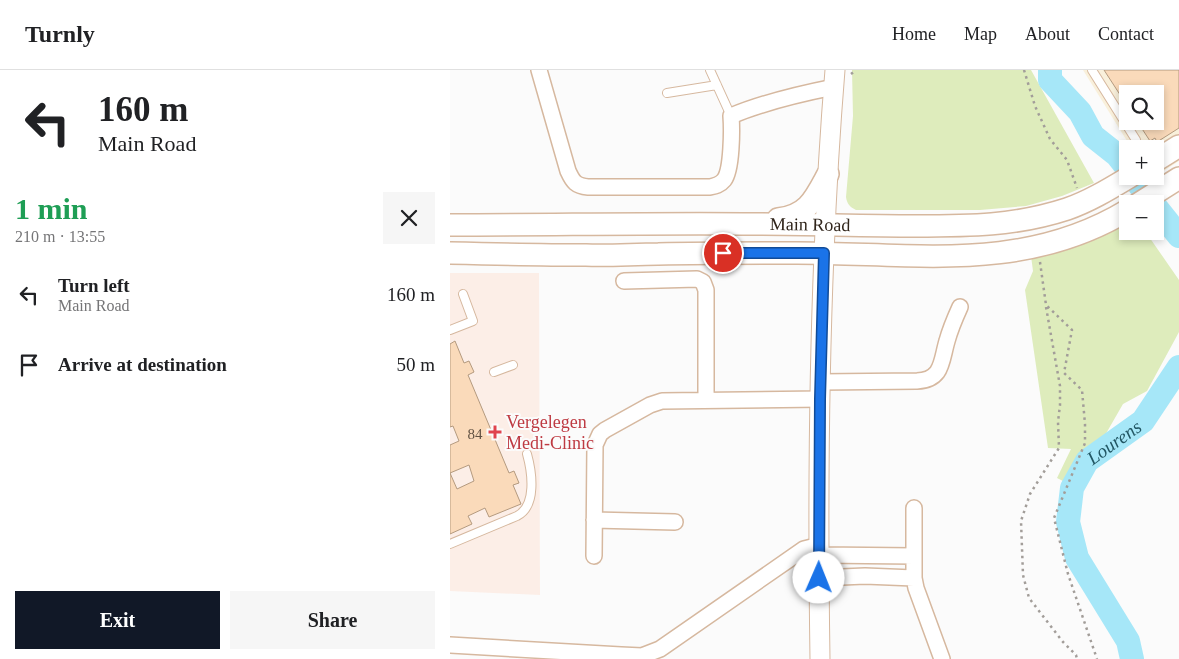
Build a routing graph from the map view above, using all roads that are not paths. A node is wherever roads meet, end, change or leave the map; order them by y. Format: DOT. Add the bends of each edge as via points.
graph roads {
  1 [pos="539,70"];
  2 [pos="710,70"];
  3 [pos="1092,70"];
  4 [pos="835,78"];
  5 [pos="717,85"];
  6 [pos="667,93"];
  7 [pos="731,116"];
  8 [pos="1136,140"];
  9 [pos="1179,146"];
  10 [pos="1164,156"];
  11 [pos="828,174"];
  12 [pos="1179,178"];
  13 [pos="1119,183"];
  14 [pos="1153,195"];
  15 [pos="1119,215"];
  16 [pos="748,224"];
  17 [pos="450,225"];
  18 [pos="825,225"];
  19 [pos="824,253"];
  20 [pos="450,254"];
  21 [pos="624,281"];
  22 [pos="463,294"];
  23 [pos="960,307"];
  24 [pos="450,330"];
  25 [pos="513,365"];
  26 [pos="494,372"];
  27 [pos="821,390"];
  28 [pos="706,400"];
  29 [pos="527,454"];
  30 [pos="914,508"];
  31 [pos="594,520"];
  32 [pos="675,522"];
  33 [pos="450,544"];
  34 [pos="820,550"];
  35 [pos="594,556"];
  36 [pos="914,556"];
  37 [pos="819,578"];
  38 [pos="914,578"];
  39 [pos="450,645"];
  40 [pos="582,656"];
  41 [pos="657,656"];
  42 [pos="820,659"];
  43 [pos="942,659"];
  1 -- 7 [label="street" via="568,171 573,182 580,186 710,187 719,184 727,173"];
  2 -- 5 [label="lane"];
  3 -- 8 [label="lane"];
  4 -- 7 [label="street"];
  4 -- 11 [label="street"];
  5 -- 6 [label="lane"];
  5 -- 7 [label="lane"];
  9 -- 10 [label="main road"];
  11 -- 16 [label="main road" via="816,198 795,216"];
  11 -- 18 [label="street"];
  12 -- 14 [label="main road"];
  13 -- 18 [label="main road, Main Road" via="1069,208 1006,224"];
  15 -- 19 [label="main road, Main Road" via="1069,239 998,254"];
  16 -- 17 [label="main road, Main Road"];
  16 -- 18 [label="main road, Main Road"];
  18 -- 19 [label="street"];
  19 -- 20 [label="main road, Main Road"];
  19 -- 27 [label="street"];
  21 -- 28 [label="street" via="697,279 703,282 706,290"];
  22 -- 24 [label="lane" via="473,321"];
  23 -- 27 [label="street" via="939,370 931,379"];
  25 -- 26 [label="lane"];
  27 -- 28 [label="street" via="786,399"];
  27 -- 34 [label="street"];
  28 -- 31 [label="street" via="656,403 600,434 595,446"];
  29 -- 33 [label="lane" via="531,500 526,510"];
  30 -- 36 [label="street"];
  31 -- 32 [label="street"];
  31 -- 35 [label="street"];
  34 -- 36 [label="street"];
  34 -- 37 [label="street"];
  34 -- 41 [label="street" via="804,548"];
  36 -- 38 [label="street"];
  37 -- 38 [label="street"];
  37 -- 42 [label="street"];
  38 -- 43 [label="street"];
  39 -- 40 [label="street"];
  40 -- 41 [label="street"];
}
